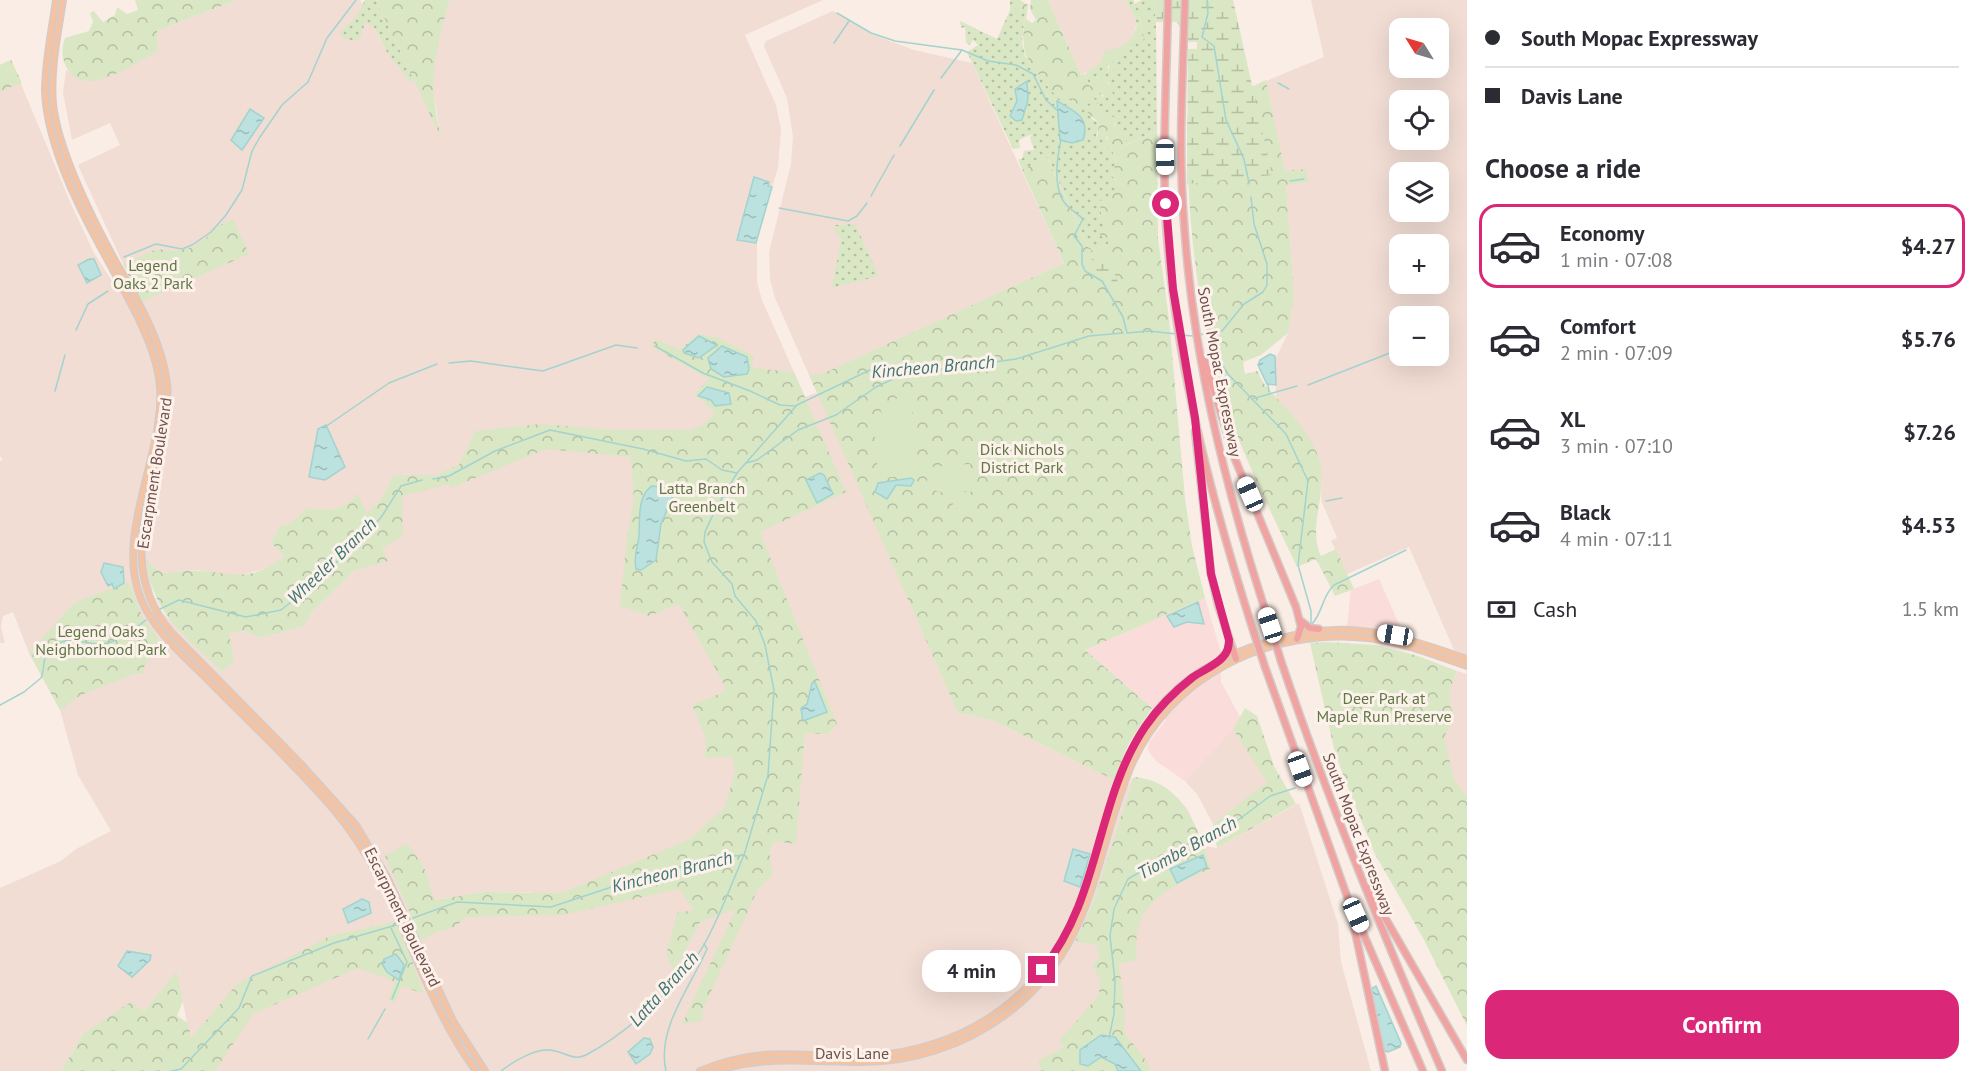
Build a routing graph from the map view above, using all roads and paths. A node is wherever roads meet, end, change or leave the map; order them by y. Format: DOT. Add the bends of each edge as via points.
graph roads {
  1 [pos="56,0"];
  2 [pos="63,0"];
  3 [pos="1168,0"];
  4 [pos="1185,0"];
  5 [pos="1202,353"];
  6 [pos="165,369"];
  7 [pos="158,371"];
  8 [pos="1195,418"];
  9 [pos="155,431"];
  10 [pos="162,432"];
  11 [pos="1301,621"];
  12 [pos="1319,629"];
  13 [pos="1301,633"];
  14 [pos="1394,638"];
  15 [pos="1297,639"];
  16 [pos="1229,640"];
  17 [pos="1235,656"];
  18 [pos="1467,659"];
  19 [pos="1220,660"];
  20 [pos="1467,666"];
  21 [pos="1186,682"];
  22 [pos="1168,708"];
  23 [pos="1359,871"];
  24 [pos="1347,896"];
  25 [pos="1467,1060"];
  26 [pos="476,1071"];
  27 [pos="485,1071"];
  28 [pos="699,1071"];
  29 [pos="717,1071"];
  30 [pos="1385,1071"];
  31 [pos="1423,1071"];
  32 [pos="1442,1071"];
  1 -- 7 [label="main road, Escarpment Boulevard" via="46,80 50,130"];
  2 -- 6 [label="main road, Escarpment Boulevard" via="53,88 57,128"];
  3 -- 8 [label="highway, South Mopac Expressway" via="1165,187 1169,257"];
  4 -- 5 [label="highway, South Mopac Expressway" via="1182,187 1186,255"];
  5 -- 11 [label="highway" via="1229,442"];
  5 -- 23 [label="highway, South Mopac Expressway, bridge" via="1232,497 1270,625 1316,763"];
  6 -- 7 [label="main road"];
  6 -- 10 [label="main road, Escarpment Boulevard" via="167,398"];
  7 -- 9 [label="main road, Escarpment Boulevard" via="160,402"];
  8 -- 16 [label="highway" via="1211,574"];
  8 -- 24 [label="highway, South Mopac Expressway, bridge" via="1253,630"];
  9 -- 10 [label="main road"];
  9 -- 26 [label="main road, Escarpment Boulevard" via="133,550 137,586 146,610 163,634 320,794 357,839 396,909 443,1017"];
  10 -- 27 [label="main road, Escarpment Boulevard" via="141,544 142,575 150,600 171,632 356,825 387,877 453,1021"];
  11 -- 12 [label="highway"];
  11 -- 13 [label="highway"];
  12 -- 13 [label="main road, Davis Lane"];
  12 -- 14 [label="main road, Davis Lane"];
  13 -- 15 [label="highway"];
  13 -- 17 [label="main road, Davis Lane"];
  14 -- 15 [label="main road, Davis Lane"];
  14 -- 18 [label="main road, Davis Lane"];
  14 -- 20 [label="main road, Davis Lane"];
  15 -- 17 [label="main road, Davis Lane"];
  16 -- 17 [label="highway"];
  16 -- 19 [label="highway" via="1228,651"];
  17 -- 19 [label="main road, Davis Lane"];
  17 -- 22 [label="main road, Davis Lane"];
  19 -- 21 [label="main road, Davis Lane"];
  21 -- 22 [label="main road" via="1188,686"];
  21 -- 28 [label="main road, Davis Lane" via="1155,714 1131,751 1070,930 1042,970 1003,1008 956,1035 903,1052 862,1056 767,1053"];
  22 -- 29 [label="main road, Davis Lane" via="1147,735 1128,773 1079,925 1055,965 1016,1006 972,1035 914,1056 867,1062 759,1060"];
  23 -- 25 [label="highway"];
  23 -- 32 [label="highway, South Mopac Expressway"];
  24 -- 30 [label="highway"];
  24 -- 31 [label="highway, South Mopac Expressway"];
}
